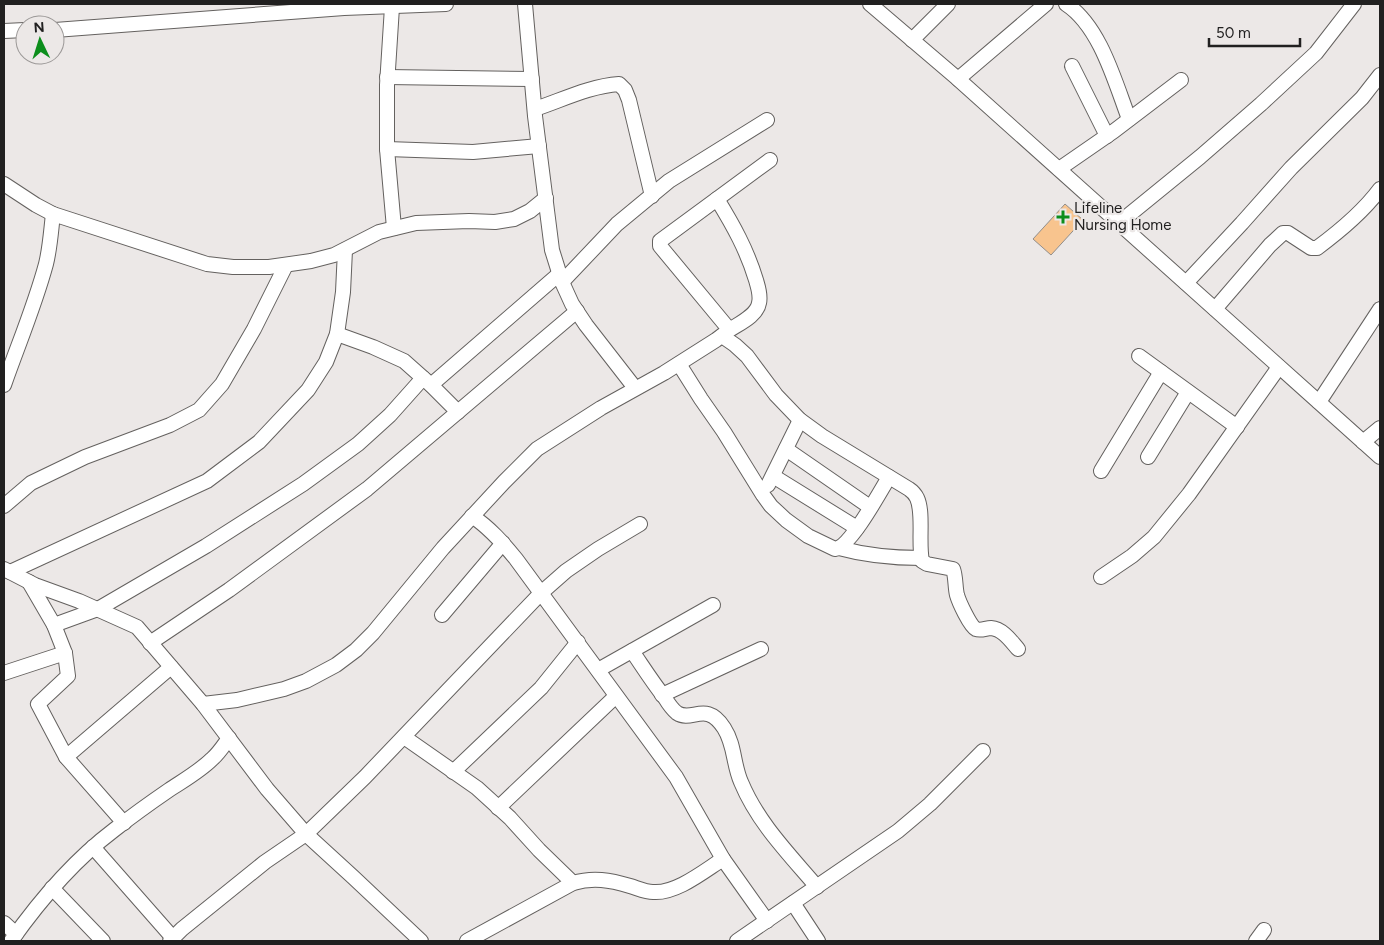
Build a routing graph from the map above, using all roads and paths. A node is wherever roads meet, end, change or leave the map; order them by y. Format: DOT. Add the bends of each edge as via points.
graph roads {
  1 [pos="446,4"];
  2 [pos="525,4"];
  3 [pos="870,4"];
  4 [pos="948,4"];
  5 [pos="1046,4"];
  6 [pos="1066,4"];
  7 [pos="1354,4"];
  8 [pos="392,7"];
  9 [pos="65,29"];
  10 [pos="912,40"];
  11 [pos="1072,66"];
  12 [pos="1380,75"];
  13 [pos="387,77"];
  14 [pos="532,79"];
  15 [pos="958,79"];
  16 [pos="1181,80"];
  17 [pos="535,109"];
  18 [pos="1129,119"];
  19 [pos="767,120"];
  20 [pos="1107,136"];
  21 [pos="539,146"];
  22 [pos="387,149"];
  23 [pos="770,160"];
  24 [pos="1059,169"];
  25 [pos="4,184"];
  26 [pos="1380,189"];
  27 [pos="652,196"];
  28 [pos="546,198"];
  29 [pos="717,198"];
  30 [pos="53,214"];
  31 [pos="1119,223"];
  32 [pos="394,228"];
  33 [pos="345,250"];
  34 [pos="286,265"];
  35 [pos="561,278"];
  36 [pos="1186,283"];
  37 [pos="1215,309"];
  38 [pos="1380,309"];
  39 [pos="577,311"];
  40 [pos="337,334"];
  41 [pos="725,334"];
  42 [pos="1139,356"];
  43 [pos="679,364"];
  44 [pos="1279,367"];
  45 [pos="1161,372"];
  46 [pos="427,382"];
  47 [pos="4,385"];
  48 [pos="635,388"];
  49 [pos="1188,392"];
  50 [pos="1319,402"];
  51 [pos="458,412"];
  52 [pos="800,420"];
  53 [pos="1237,426"];
  54 [pos="1380,428"];
  55 [pos="1363,442"];
  56 [pos="786,449"];
  57 [pos="1148,457"];
  58 [pos="1380,457"];
  59 [pos="1101,471"];
  60 [pos="772,476"];
  61 [pos="889,478"];
  62 [pos="763,496"];
  63 [pos="4,506"];
  64 [pos="870,507"];
  65 [pos="472,516"];
  66 [pos="640,524"];
  67 [pos="857,528"];
  68 [pos="503,544"];
  69 [pos="839,548"];
  70 [pos="921,558"];
  71 [pos="7,570"];
  72 [pos="1102,577"];
  73 [pos="29,582"];
  74 [pos="541,594"];
  75 [pos="713,605"];
  76 [pos="98,609"];
  77 [pos="442,615"];
  78 [pos="54,625"];
  79 [pos="578,642"];
  80 [pos="150,643"];
  81 [pos="761,649"];
  82 [pos="1018,649"];
  83 [pos="632,651"];
  84 [pos="65,653"];
  85 [pos="171,668"];
  86 [pos="598,670"];
  87 [pos="4,673"];
  88 [pos="662,695"];
  89 [pos="616,696"];
  90 [pos="203,704"];
  91 [pos="404,737"];
  92 [pos="229,738"];
  93 [pos="983,751"];
  94 [pos="66,757"];
  95 [pos="453,772"];
  96 [pos="498,808"];
  97 [pos="124,823"];
  98 [pos="306,834"];
  99 [pos="93,848"];
  100 [pos="723,859"];
  101 [pos="573,883"];
  102 [pos="817,887"];
  103 [pos="52,888"];
  104 [pos="793,903"];
  105 [pos="767,921"];
  106 [pos="4,923"];
  107 [pos="13,938"];
  108 [pos="172,940"];
  109 [pos="103,941"];
  110 [pos="421,941"];
  111 [pos="467,941"];
  112 [pos="737,941"];
  113 [pos="818,941"];
  1 -- 8 [label="street"];
  2 -- 14 [label="street"];
  3 -- 10 [label="street"];
  4 -- 10 [label="street"];
  5 -- 15 [label="street"];
  6 -- 18 [label="street" via="1079,15 1098,43"];
  7 -- 31 [label="street" via="1316,53 1261,104"];
  8 -- 9 [label="street"];
  8 -- 13 [label="street"];
  10 -- 15 [label="street"];
  11 -- 20 [label="street"];
  12 -- 36 [label="street" via="1362,98 1291,168"];
  13 -- 14 [label="street"];
  13 -- 22 [label="street"];
  14 -- 17 [label="street"];
  15 -- 24 [label="street"];
  16 -- 18 [label="street"];
  17 -- 21 [label="street"];
  17 -- 27 [label="street" via="610,84 619,84 629,100"];
  18 -- 20 [label="street"];
  19 -- 27 [label="street" via="669,181"];
  20 -- 24 [label="street"];
  21 -- 22 [label="street" via="473,152"];
  21 -- 28 [label="street"];
  22 -- 32 [label="street"];
  23 -- 29 [label="street"];
  24 -- 31 [label="street"];
  25 -- 30 [label="street"];
  26 -- 37 [label="street" via="1372,200 1317,248 1283,233"];
  27 -- 35 [label="street" via="617,224"];
  28 -- 32 [label="street" via="514,219 416,223"];
  28 -- 35 [label="street" via="552,250"];
  29 -- 41 [label="street" via="747,252 760,303 754,313"];
  29 -- 41 [label="street" via="660,240 660,246 728,328"];
  30 -- 34 [label="street" via="208,264 233,267"];
  30 -- 47 [label="street" via="46,263"];
  31 -- 36 [label="street"];
  32 -- 33 [label="street"];
  33 -- 34 [label="street"];
  33 -- 40 [label="street"];
  34 -- 63 [label="street" via="222,384 199,410 170,425 85,456 31,483"];
  35 -- 39 [label="street"];
  35 -- 46 [label="street"];
  36 -- 37 [label="street"];
  37 -- 44 [label="street"];
  38 -- 50 [label="street"];
  39 -- 48 [label="street"];
  39 -- 51 [label="street"];
  40 -- 46 [label="street" via="404,361"];
  40 -- 71 [label="street" via="326,362 308,390 259,442 207,481"];
  41 -- 43 [label="street"];
  41 -- 52 [label="street"];
  42 -- 45 [label="street"];
  43 -- 48 [label="street"];
  43 -- 62 [label="street"];
  44 -- 50 [label="street"];
  44 -- 53 [label="street"];
  45 -- 49 [label="street"];
  45 -- 59 [label="street"];
  46 -- 51 [label="street"];
  46 -- 76 [label="street" via="358,444 303,484"];
  48 -- 65 [label="street" via="537,449"];
  49 -- 53 [label="street"];
  49 -- 57 [label="street"];
  50 -- 55 [label="street"];
  51 -- 80 [label="street" via="367,489"];
  52 -- 56 [label="street"];
  52 -- 61 [label="street"];
  53 -- 72 [label="street" via="1189,494 1154,536"];
  54 -- 55 [label="street"];
  55 -- 58 [label="street"];
  56 -- 60 [label="street"];
  56 -- 64 [label="street"];
  60 -- 62 [label="street"];
  60 -- 67 [label="street"];
  61 -- 64 [label="street"];
  61 -- 70 [label="street" via="909,489 917,498"];
  62 -- 69 [label="street" via="786,520 808,536"];
  64 -- 67 [label="street"];
  65 -- 68 [label="street"];
  65 -- 90 [label="street" via="374,633 336,665 284,690"];
  66 -- 74 [label="street" via="598,549"];
  67 -- 69 [label="street"];
  68 -- 74 [label="street"];
  68 -- 77 [label="street"];
  69 -- 70 [label="street" via="883,558"];
  70 -- 82 [label="street" via="927,564 953,569 957,595 975,628 999,630"];
  71 -- 73 [label="street"];
  73 -- 76 [label="street"];
  73 -- 78 [label="street"];
  74 -- 79 [label="street"];
  74 -- 91 [label="street"];
  75 -- 83 [label="street"];
  76 -- 78 [label="street"];
  76 -- 80 [label="street" via="136,627"];
  78 -- 84 [label="street"];
  79 -- 86 [label="street"];
  79 -- 95 [label="street" via="541,688"];
  80 -- 85 [label="street"];
  81 -- 88 [label="street"];
  83 -- 86 [label="street"];
  83 -- 88 [label="street"];
  84 -- 87 [label="street"];
  84 -- 94 [label="street" via="68,676 38,704"];
  85 -- 90 [label="street"];
  85 -- 94 [label="street"];
  86 -- 89 [label="street"];
  88 -- 102 [label="street" via="677,713 702,713 717,718 729,739 740,780 757,814"];
  89 -- 96 [label="street"];
  89 -- 100 [label="street" via="676,777"];
  90 -- 92 [label="street"];
  91 -- 95 [label="street"];
  91 -- 98 [label="street"];
  92 -- 97 [label="street" via="212,759"];
  92 -- 98 [label="street"];
  93 -- 102 [label="street" via="898,831"];
  94 -- 97 [label="street"];
  95 -- 96 [label="street"];
  96 -- 101 [label="street"];
  97 -- 99 [label="street"];
  98 -- 108 [label="street" via="265,862"];
  98 -- 110 [label="street"];
  99 -- 103 [label="street"];
  99 -- 108 [label="street"];
  100 -- 101 [label="street" via="666,891 652,892 604,880 586,879"];
  100 -- 105 [label="street"];
  101 -- 111 [label="street"];
  102 -- 104 [label="street"];
  103 -- 107 [label="street"];
  103 -- 109 [label="street"];
  104 -- 105 [label="street"];
  104 -- 113 [label="street"];
  105 -- 112 [label="street"];
  106 -- 107 [label="street"];
}
